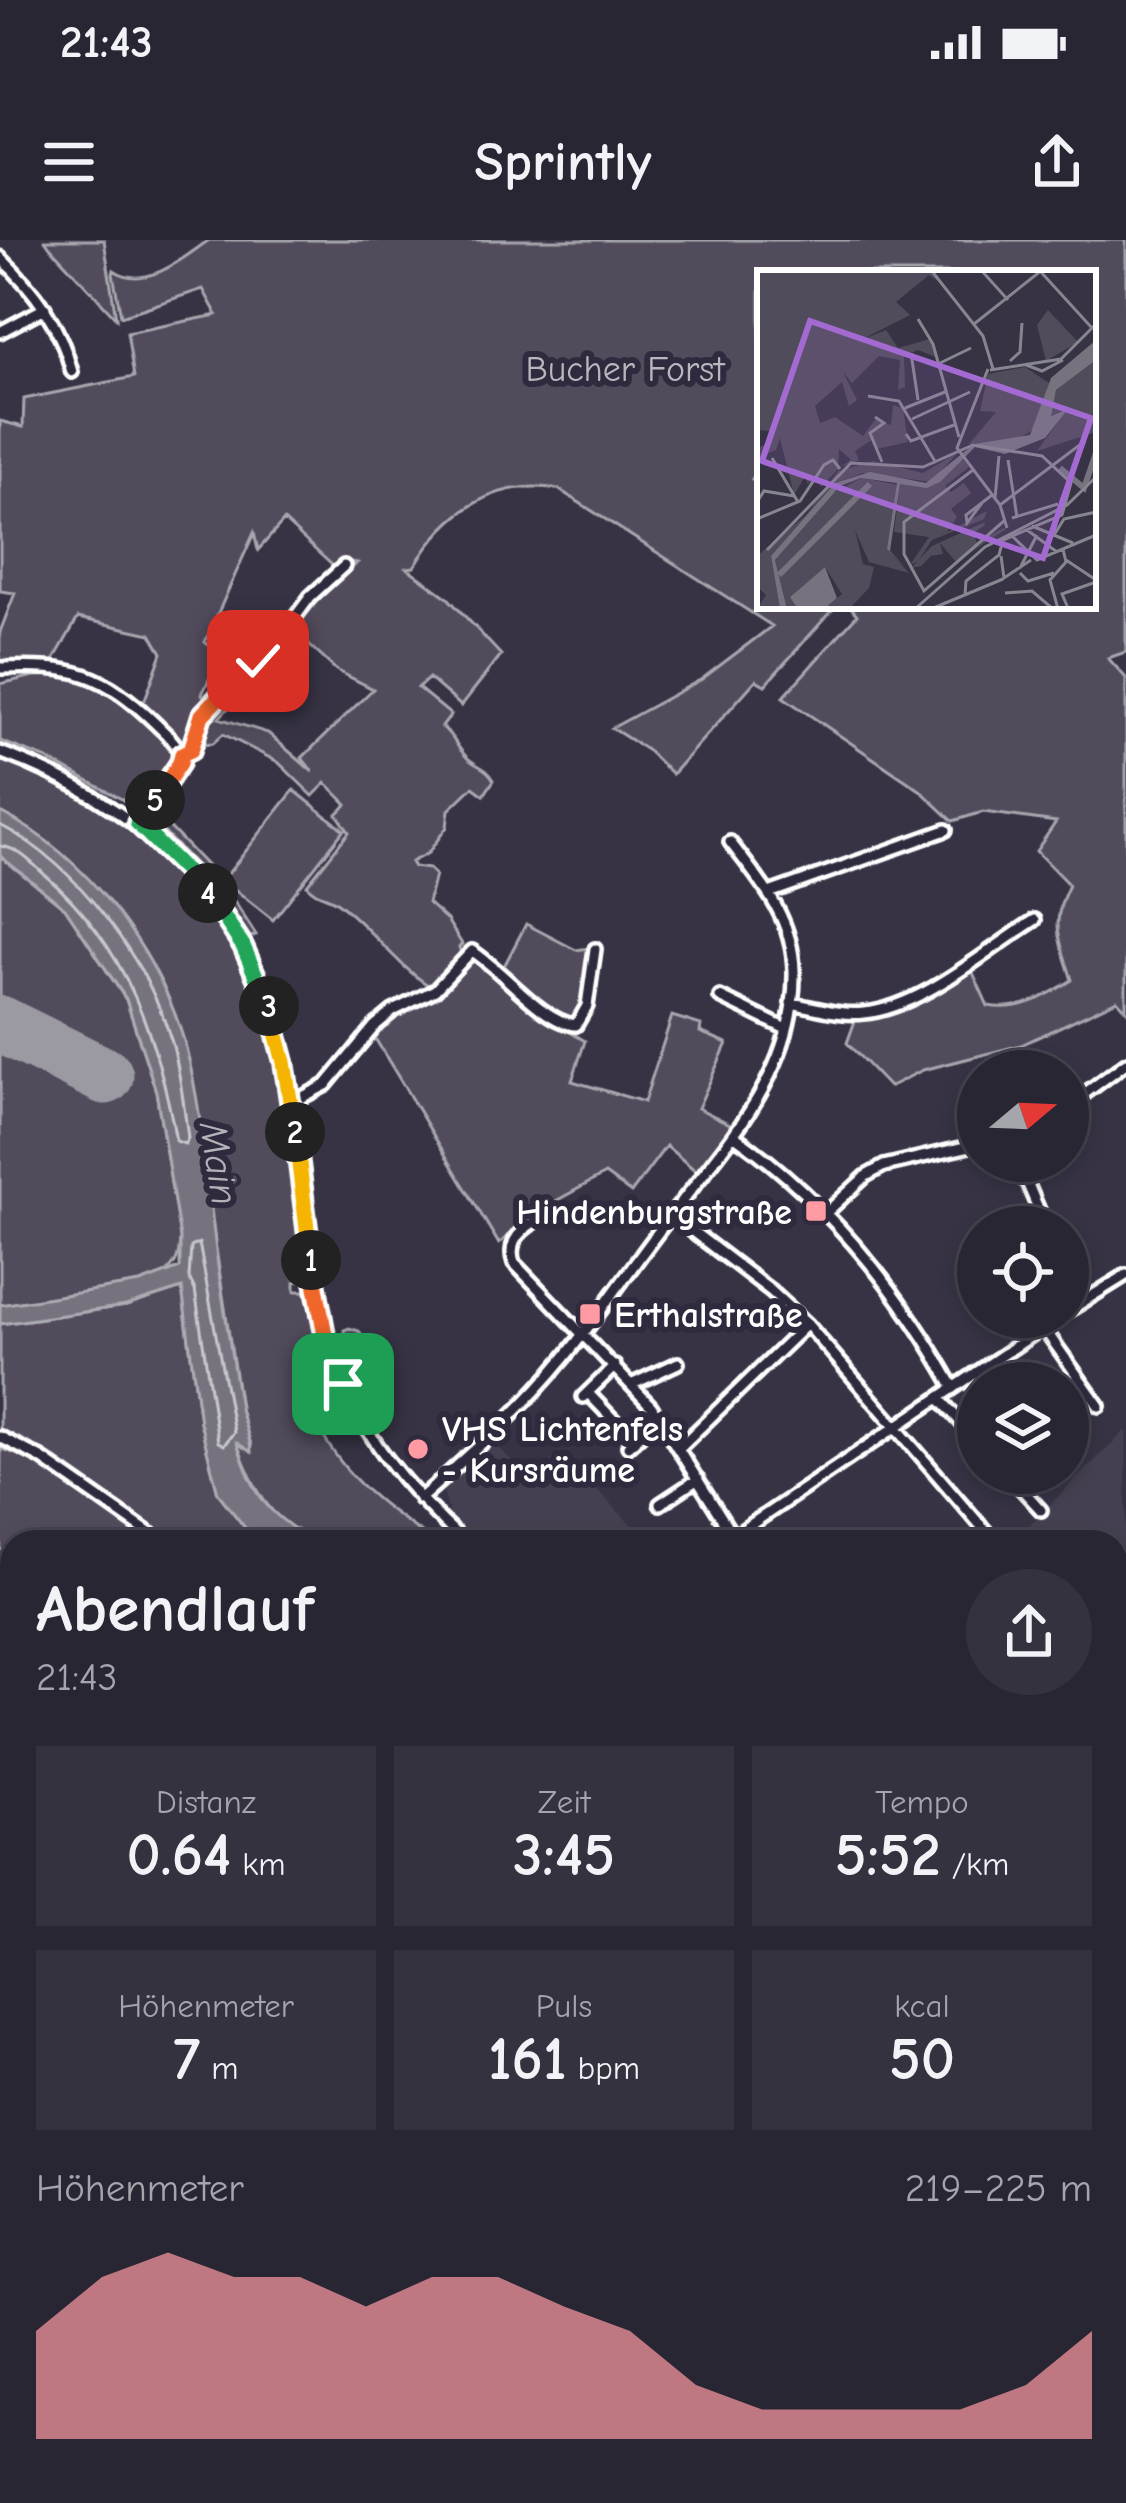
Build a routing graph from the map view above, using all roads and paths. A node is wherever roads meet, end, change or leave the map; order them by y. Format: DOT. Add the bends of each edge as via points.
graph roads {
  1 [pos="0,257"];
  2 [pos="45,308"];
  3 [pos="0,332"];
  4 [pos="72,372"];
  5 [pos="344,566"];
  6 [pos="0,672"];
  7 [pos="0,752"];
  8 [pos="182,754"];
  9 [pos="137,823"];
  10 [pos="946,830"];
  11 [pos="730,842"];
  12 [pos="770,893"];
  13 [pos="1035,920"];
  14 [pos="596,949"];
  15 [pos="721,997"];
  16 [pos="790,1003"];
  17 [pos="786,1029"];
  18 [pos="1126,1063"];
  19 [pos="1089,1090"];
  20 [pos="291,1103"];
  21 [pos="735,1136"];
  22 [pos="957,1149"];
  23 [pos="556,1211"];
  24 [pos="827,1212"];
  25 [pos="671,1215"];
  26 [pos="1126,1275"];
  27 [pos="1089,1298"];
  28 [pos="807,1324"];
  29 [pos="583,1333"];
  30 [pos="1028,1338"];
  31 [pos="1050,1338"];
  32 [pos="678,1363"];
  33 [pos="616,1366"];
  34 [pos="633,1384"];
  35 [pos="954,1388"];
  36 [pos="939,1398"];
  37 [pos="1099,1406"];
  38 [pos="659,1418"];
  39 [pos="957,1418"];
  40 [pos="894,1430"];
  41 [pos="0,1437"];
  42 [pos="679,1448"];
  43 [pos="698,1480"];
  44 [pos="1026,1494"];
  45 [pos="420,1499"];
  46 [pos="660,1504"];
  47 [pos="1041,1510"];
  48 [pos="145,1530"];
  49 [pos="452,1530"];
  50 [pos="724,1530"];
  51 [pos="743,1530"];
  52 [pos="984,1530"];
  1 -- 2 [label="street"];
  2 -- 3 [label="street"];
  2 -- 4 [label="street"];
  5 -- 8 [label="street" via="202,715 191,750"];
  6 -- 8 [label="street" via="76,672 111,684"];
  7 -- 9 [label="street" via="66,779"];
  8 -- 9 [label="street"];
  9 -- 20 [label="street" via="204,887 243,946 277,1031"];
  10 -- 12 [label="street"];
  11 -- 12 [label="street"];
  12 -- 16 [label="street" via="792,947"];
  13 -- 16 [label="street" via="885,1010"];
  14 -- 20 [label="street" via="576,1025 558,1020 472,951 435,990 375,1026 318,1091"];
  15 -- 17 [label="street"];
  16 -- 17 [label="street"];
  17 -- 21 [label="street" via="770,1079"];
  18 -- 19 [label="street"];
  20 -- 45 [label="street" via="325,1335 371,1438"];
  21 -- 24 [label="street"];
  21 -- 25 [label="street"];
  22 -- 24 [label="street" via="884,1166"];
  23 -- 29 [label="street" via="524,1228 510,1254"];
  24 -- 35 [label="street" via="898,1299"];
  25 -- 28 [label="street"];
  25 -- 29 [label="street"];
  26 -- 27 [label="street"];
  28 -- 40 [label="street"];
  28 -- 42 [label="street"];
  29 -- 33 [label="street"];
  29 -- 45 [label="street"];
  30 -- 35 [label="street"];
  31 -- 37 [label="street"];
  32 -- 34 [label="street"];
  33 -- 34 [label="street"];
  33 -- 38 [label="street" via="585,1395 631,1443"];
  34 -- 38 [label="street"];
  35 -- 36 [label="street"];
  36 -- 39 [label="street"];
  36 -- 40 [label="street"];
  38 -- 42 [label="street"];
  40 -- 51 [label="street"];
  40 -- 52 [label="street"];
  41 -- 48 [label="street"];
  42 -- 43 [label="street"];
  43 -- 46 [label="street"];
  43 -- 50 [label="street"];
  44 -- 47 [label="street"];
  45 -- 49 [label="street"];
}
